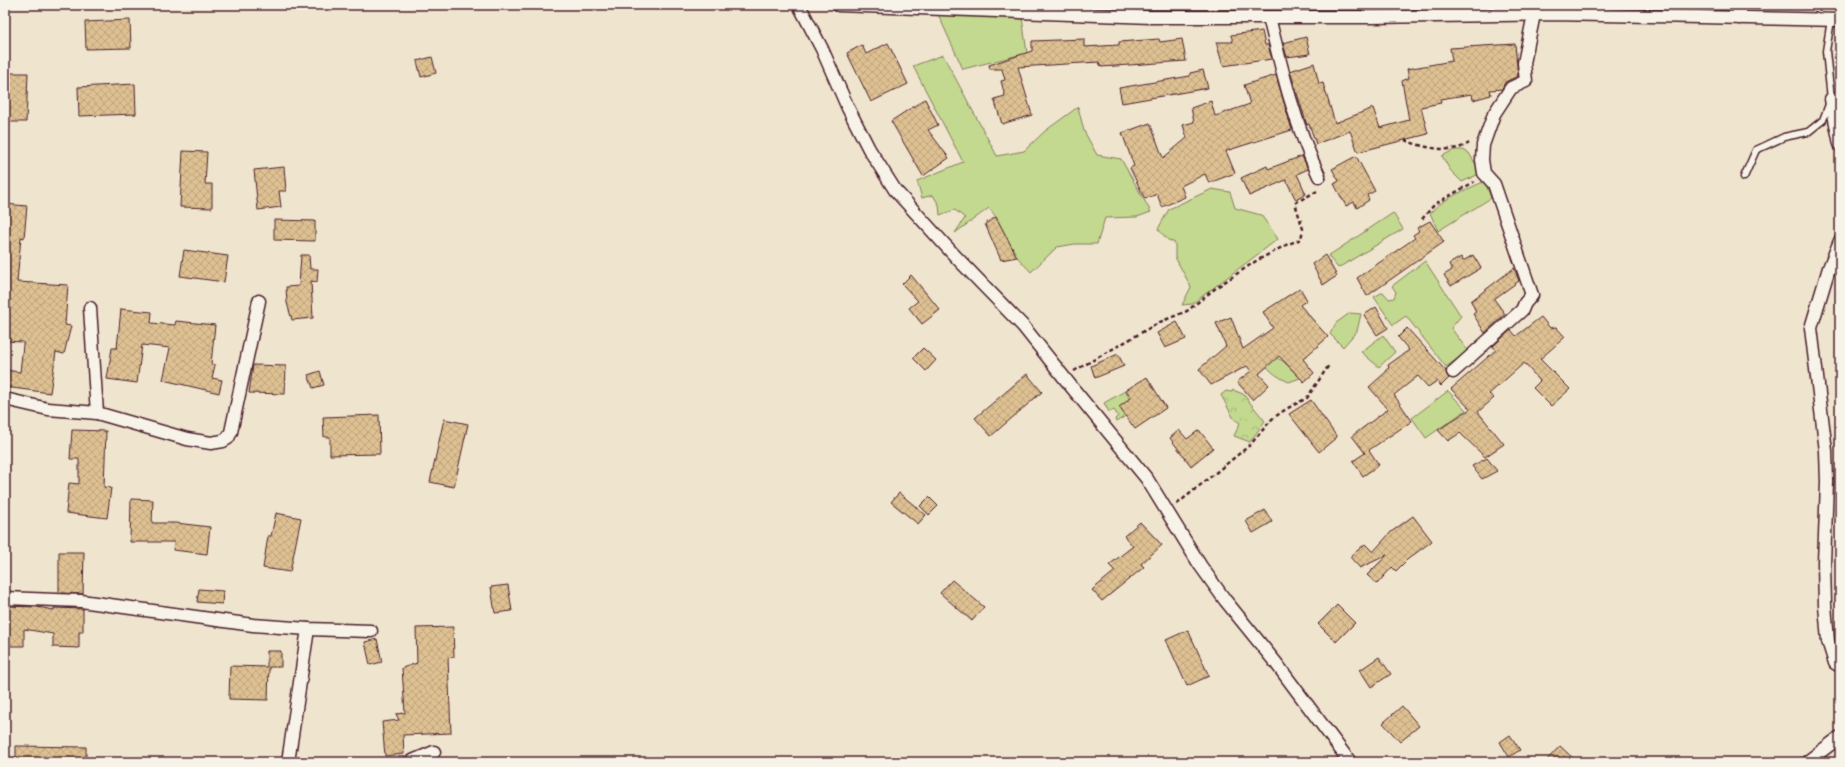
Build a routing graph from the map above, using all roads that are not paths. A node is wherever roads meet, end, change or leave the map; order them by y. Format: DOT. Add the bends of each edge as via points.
graph roads {
  1 [pos="799,5"];
  2 [pos="838,5"];
  3 [pos="1739,5"];
  4 [pos="1105,10"];
  5 [pos="1534,14"];
  6 [pos="1269,17"];
  7 [pos="1739,18"];
  8 [pos="1835,20"];
  9 [pos="1830,99"];
  10 [pos="1840,144"];
  11 [pos="1319,176"];
  12 [pos="1744,177"];
  13 [pos="1840,241"];
  14 [pos="259,300"];
  15 [pos="90,308"];
  16 [pos="1454,372"];
  17 [pos="5,399"];
  18 [pos="97,413"];
  19 [pos="5,598"];
  20 [pos="308,629"];
  21 [pos="371,631"];
  22 [pos="1840,666"];
  23 [pos="1840,737"];
  24 [pos="434,752"];
  25 [pos="288,762"];
  26 [pos="410,762"];
  27 [pos="1350,762"];
  28 [pos="1807,762"];
  1 -- 27 [label="street" via="868,149 895,190 956,258 1023,326 1147,479 1200,565 1225,600"];
  2 -- 4 [label="street" via="994,12"];
  3 -- 7 [label="street"];
  4 -- 6 [label="street" via="1151,17"];
  5 -- 6 [label="street"];
  5 -- 7 [label="street"];
  5 -- 16 [label="street" via="1524,63 1526,81 1511,88 1494,114 1483,145 1482,160 1485,176 1494,184 1532,295 1522,310"];
  6 -- 11 [label="street" via="1295,117"];
  7 -- 8 [label="street"];
  8 -- 9 [label="lane" via="1826,51"];
  9 -- 10 [label="street"];
  9 -- 12 [label="lane" via="1823,120 1808,132 1784,137 1756,150"];
  13 -- 22 [label="street" via="1811,328 1828,482 1824,563 1828,641 1835,663"];
  14 -- 18 [label="street" via="228,438 211,443 187,439"];
  15 -- 18 [label="street"];
  17 -- 18 [label="street" via="48,409"];
  19 -- 20 [label="street" via="81,601 253,625"];
  20 -- 21 [label="street"];
  20 -- 25 [label="street"];
  23 -- 28 [label="street"];
  24 -- 26 [label="street"];
}
